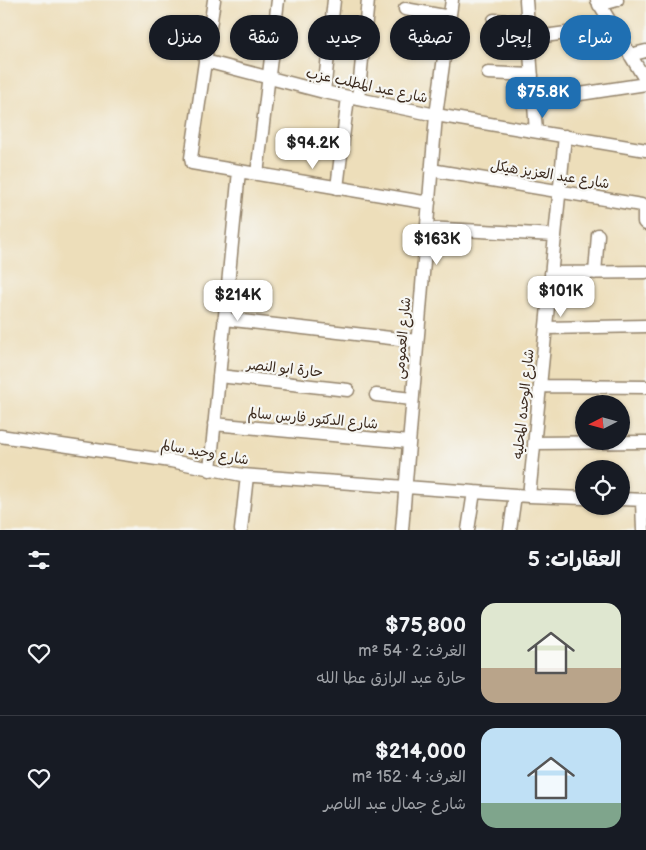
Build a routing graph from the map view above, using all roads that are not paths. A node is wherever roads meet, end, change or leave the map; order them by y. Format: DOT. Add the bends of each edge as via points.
graph roads {
  1 [pos="214,0"];
  2 [pos="278,0"];
  3 [pos="334,0"];
  4 [pos="368,0"];
  5 [pos="452,0"];
  6 [pos="526,0"];
  7 [pos="617,0"];
  8 [pos="598,2"];
  9 [pos="405,9"];
  10 [pos="439,15"];
  11 [pos="450,15"];
  12 [pos="527,15"];
  13 [pos="605,15"];
  14 [pos="646,51"];
  15 [pos="631,55"];
  16 [pos="631,57"];
  17 [pos="444,60"];
  18 [pos="531,60"];
  19 [pos="205,61"];
  20 [pos="488,73"];
  21 [pos="532,75"];
  22 [pos="268,77"];
  23 [pos="646,83"];
  24 [pos="324,92"];
  25 [pos="353,98"];
  26 [pos="534,101"];
  27 [pos="436,115"];
  28 [pos="536,132"];
  29 [pos="565,136"];
  30 [pos="646,150"];
  31 [pos="431,170"];
  32 [pos="239,171"];
  33 [pos="257,174"];
  34 [pos="337,188"];
  35 [pos="559,192"];
  36 [pos="429,203"];
  37 [pos="646,224"];
  38 [pos="426,228"];
  39 [pos="598,235"];
  40 [pos="555,236"];
  41 [pos="646,272"];
  42 [pos="551,273"];
  43 [pos="595,273"];
  44 [pos="224,319"];
  45 [pos="646,326"];
  46 [pos="546,328"];
  47 [pos="417,341"];
  48 [pos="219,376"];
  49 [pos="540,386"];
  50 [pos="646,387"];
  51 [pos="348,390"];
  52 [pos="376,395"];
  53 [pos="412,399"];
  54 [pos="214,424"];
  55 [pos="0,436"];
  56 [pos="409,442"];
  57 [pos="646,442"];
  58 [pos="534,444"];
  59 [pos="210,470"];
  60 [pos="247,476"];
  61 [pos="405,487"];
  62 [pos="474,492"];
  63 [pos="514,495"];
  64 [pos="529,496"];
  65 [pos="575,498"];
  66 [pos="630,500"];
  67 [pos="644,500"];
  68 [pos="241,530"];
  69 [pos="402,530"];
  70 [pos="468,530"];
  71 [pos="510,530"];
  72 [pos="643,530"];
  1 -- 19 [label="street"];
  2 -- 22 [label="street"];
  3 -- 24 [label="street"];
  4 -- 25 [label="street"];
  5 -- 11 [label="street, شارع العمومى"];
  6 -- 12 [label="street"];
  7 -- 8 [label="street"];
  8 -- 13 [label="street"];
  9 -- 10 [label="street"];
  14 -- 15 [label="street"];
  16 -- 23 [label="street"];
  17 -- 27 [label="street, شارع العمومى"];
  18 -- 21 [label="street"];
  19 -- 22 [label="street, شارع عبد المطلب عزب"];
  19 -- 32 [label="street" via="192,163"];
  20 -- 21 [label="street"];
  21 -- 26 [label="street"];
  22 -- 24 [label="street, شارع عبد المطلب عزب"];
  22 -- 33 [label="street"];
  23 -- 26 [label="street"];
  24 -- 25 [label="street, شارع عبد المطلب عزب"];
  25 -- 27 [label="street, شارع عبد المطلب عزب"];
  25 -- 34 [label="street"];
  26 -- 28 [label="street"];
  27 -- 28 [label="street, شارع عبد المطلب عزب"];
  27 -- 31 [label="street, شارع العمومى"];
  28 -- 29 [label="street, شارع عبد المطلب عزب"];
  29 -- 30 [label="street, شارع عبد المطلب عزب"];
  29 -- 35 [label="street, شارع الوحده المحليه"];
  31 -- 35 [label="street, شارع عبد العزيز هيكل"];
  31 -- 36 [label="street, شارع العمومى"];
  32 -- 33 [label="street"];
  32 -- 44 [label="street"];
  33 -- 34 [label="street"];
  34 -- 36 [label="street"];
  35 -- 37 [label="street, شارع عبد العزيز هيكل" via="641,205"];
  35 -- 40 [label="street, شارع الوحده المحليه"];
  36 -- 38 [label="street, شارع العمومى"];
  38 -- 40 [label="street"];
  38 -- 47 [label="street, شارع العمومى"];
  39 -- 43 [label="street"];
  40 -- 42 [label="street, شارع الوحده المحليه"];
  41 -- 43 [label="street"];
  42 -- 43 [label="street"];
  42 -- 46 [label="street, شارع الوحده المحليه"];
  44 -- 47 [label="street"];
  44 -- 48 [label="street"];
  45 -- 46 [label="street"];
  46 -- 49 [label="street, شارع الوحده المحليه"];
  47 -- 53 [label="street, شارع العمومى"];
  48 -- 51 [label="street, حارة ابو النصر"];
  48 -- 54 [label="street"];
  49 -- 50 [label="street"];
  49 -- 58 [label="street, شارع الوحده المحليه"];
  52 -- 53 [label="street"];
  53 -- 56 [label="street, شارع العمومى"];
  54 -- 56 [label="street, شارع الدكتور فارس سالم"];
  54 -- 59 [label="street"];
  55 -- 59 [label="street, شارع وحيد سالم" via="171,461"];
  56 -- 61 [label="street, شارع العمومى"];
  57 -- 58 [label="street"];
  58 -- 64 [label="street, شارع الوحده المحليه"];
  59 -- 60 [label="street, شارع وحيد سالم"];
  60 -- 61 [label="street, شارع وحيد سالم"];
  60 -- 68 [label="street"];
  61 -- 62 [label="street, شارع وحيد سالم"];
  61 -- 69 [label="street, شارع العمومى"];
  62 -- 63 [label="street, شارع وحيد سالم"];
  62 -- 70 [label="street"];
  63 -- 64 [label="street, شارع وحيد سالم"];
  63 -- 71 [label="street"];
  64 -- 65 [label="street, شارع وحيد سالم"];
  66 -- 67 [label="street"];
  67 -- 72 [label="street"];
}
